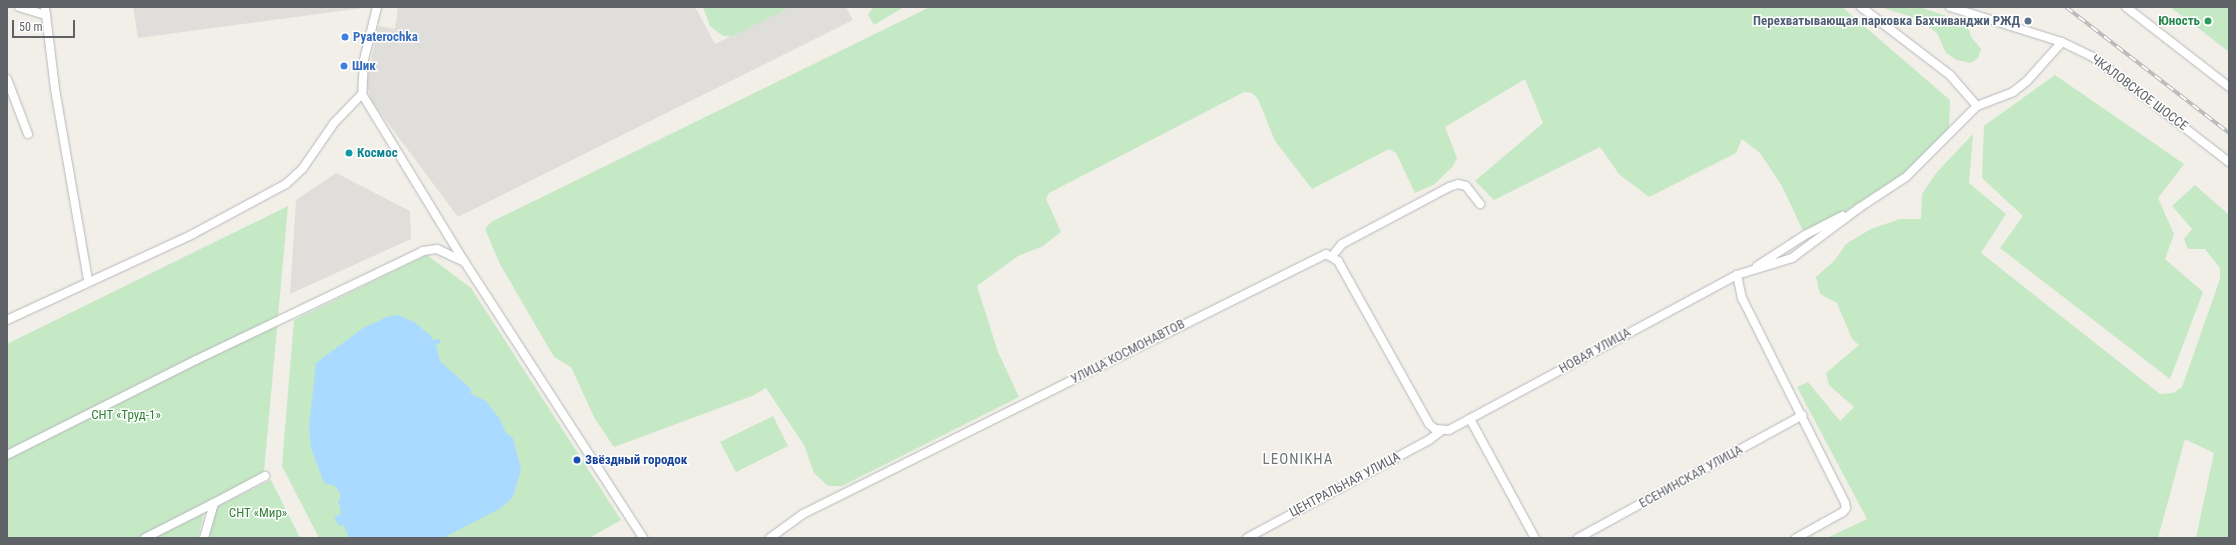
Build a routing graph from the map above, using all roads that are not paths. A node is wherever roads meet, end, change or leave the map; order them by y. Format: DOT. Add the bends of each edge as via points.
graph roads {
  1 [pos="19,7"];
  2 [pos="377,7"];
  3 [pos="1861,7"];
  4 [pos="1950,7"];
  5 [pos="2126,7"];
  6 [pos="46,11"];
  7 [pos="2062,42"];
  8 [pos="7,79"];
  9 [pos="2229,87"];
  10 [pos="362,94"];
  11 [pos="1977,106"];
  12 [pos="28,134"];
  13 [pos="2229,162"];
  14 [pos="1480,204"];
  15 [pos="1859,208"];
  16 [pos="1333,255"];
  17 [pos="464,261"];
  18 [pos="1748,272"];
  19 [pos="1737,275"];
  20 [pos="88,280"];
  21 [pos="7,320"];
  22 [pos="1803,415"];
  23 [pos="1470,419"];
  24 [pos="1441,430"];
  25 [pos="7,455"];
  26 [pos="265,476"];
  27 [pos="214,503"];
  28 [pos="145,538"];
  29 [pos="204,538"];
  30 [pos="644,538"];
  31 [pos="770,538"];
  32 [pos="1247,538"];
  33 [pos="1535,538"];
  34 [pos="1578,538"];
  35 [pos="1796,538"];
  1 -- 6 [label="street"];
  2 -- 10 [label="street" via="364,60"];
  3 -- 11 [label="street" via="1950,75"];
  4 -- 7 [label="street, ЧКАЛОВСКОЕ ШОССЕ"];
  5 -- 9 [label="street"];
  6 -- 20 [label="street" via="55,89"];
  7 -- 11 [label="street" via="2017,88"];
  7 -- 13 [label="street, ЧКАЛОВСКОЕ ШОССЕ" via="2093,57"];
  8 -- 12 [label="street"];
  10 -- 17 [label="street"];
  10 -- 20 [label="street" via="334,123 304,168 286,184 193,234"];
  11 -- 15 [label="street" via="1906,177"];
  14 -- 16 [label="street" via="1466,186 1458,184 1449,187 1342,244"];
  15 -- 18 [label="street" via="1805,234"];
  15 -- 18 [label="street, НОВАЯ УЛИЦА" via="1792,258"];
  16 -- 24 [label="street" via="1419,408 1429,424"];
  16 -- 31 [label="street, УЛИЦА КОСМОНАВТОВ" via="1317,256 803,514"];
  17 -- 25 [label="street" via="437,249 423,251 188,363"];
  17 -- 30 [label="street"];
  18 -- 19 [label="street, НОВАЯ УЛИЦА"];
  19 -- 22 [label="street" via="1742,298"];
  19 -- 23 [label="street, НОВАЯ УЛИЦА"];
  20 -- 21 [label="street"];
  22 -- 34 [label="street, ЕСЕНИНСКАЯ УЛИЦА"];
  22 -- 35 [label="street" via="1846,508"];
  23 -- 24 [label="street, НОВАЯ УЛИЦА" via="1449,430"];
  23 -- 33 [label="street"];
  24 -- 32 [label="street, ЦЕНТРАЛЬНАЯ УЛИЦА" via="1429,440"];
  26 -- 27 [label="street"];
  27 -- 28 [label="street"];
  27 -- 29 [label="street"];
}
